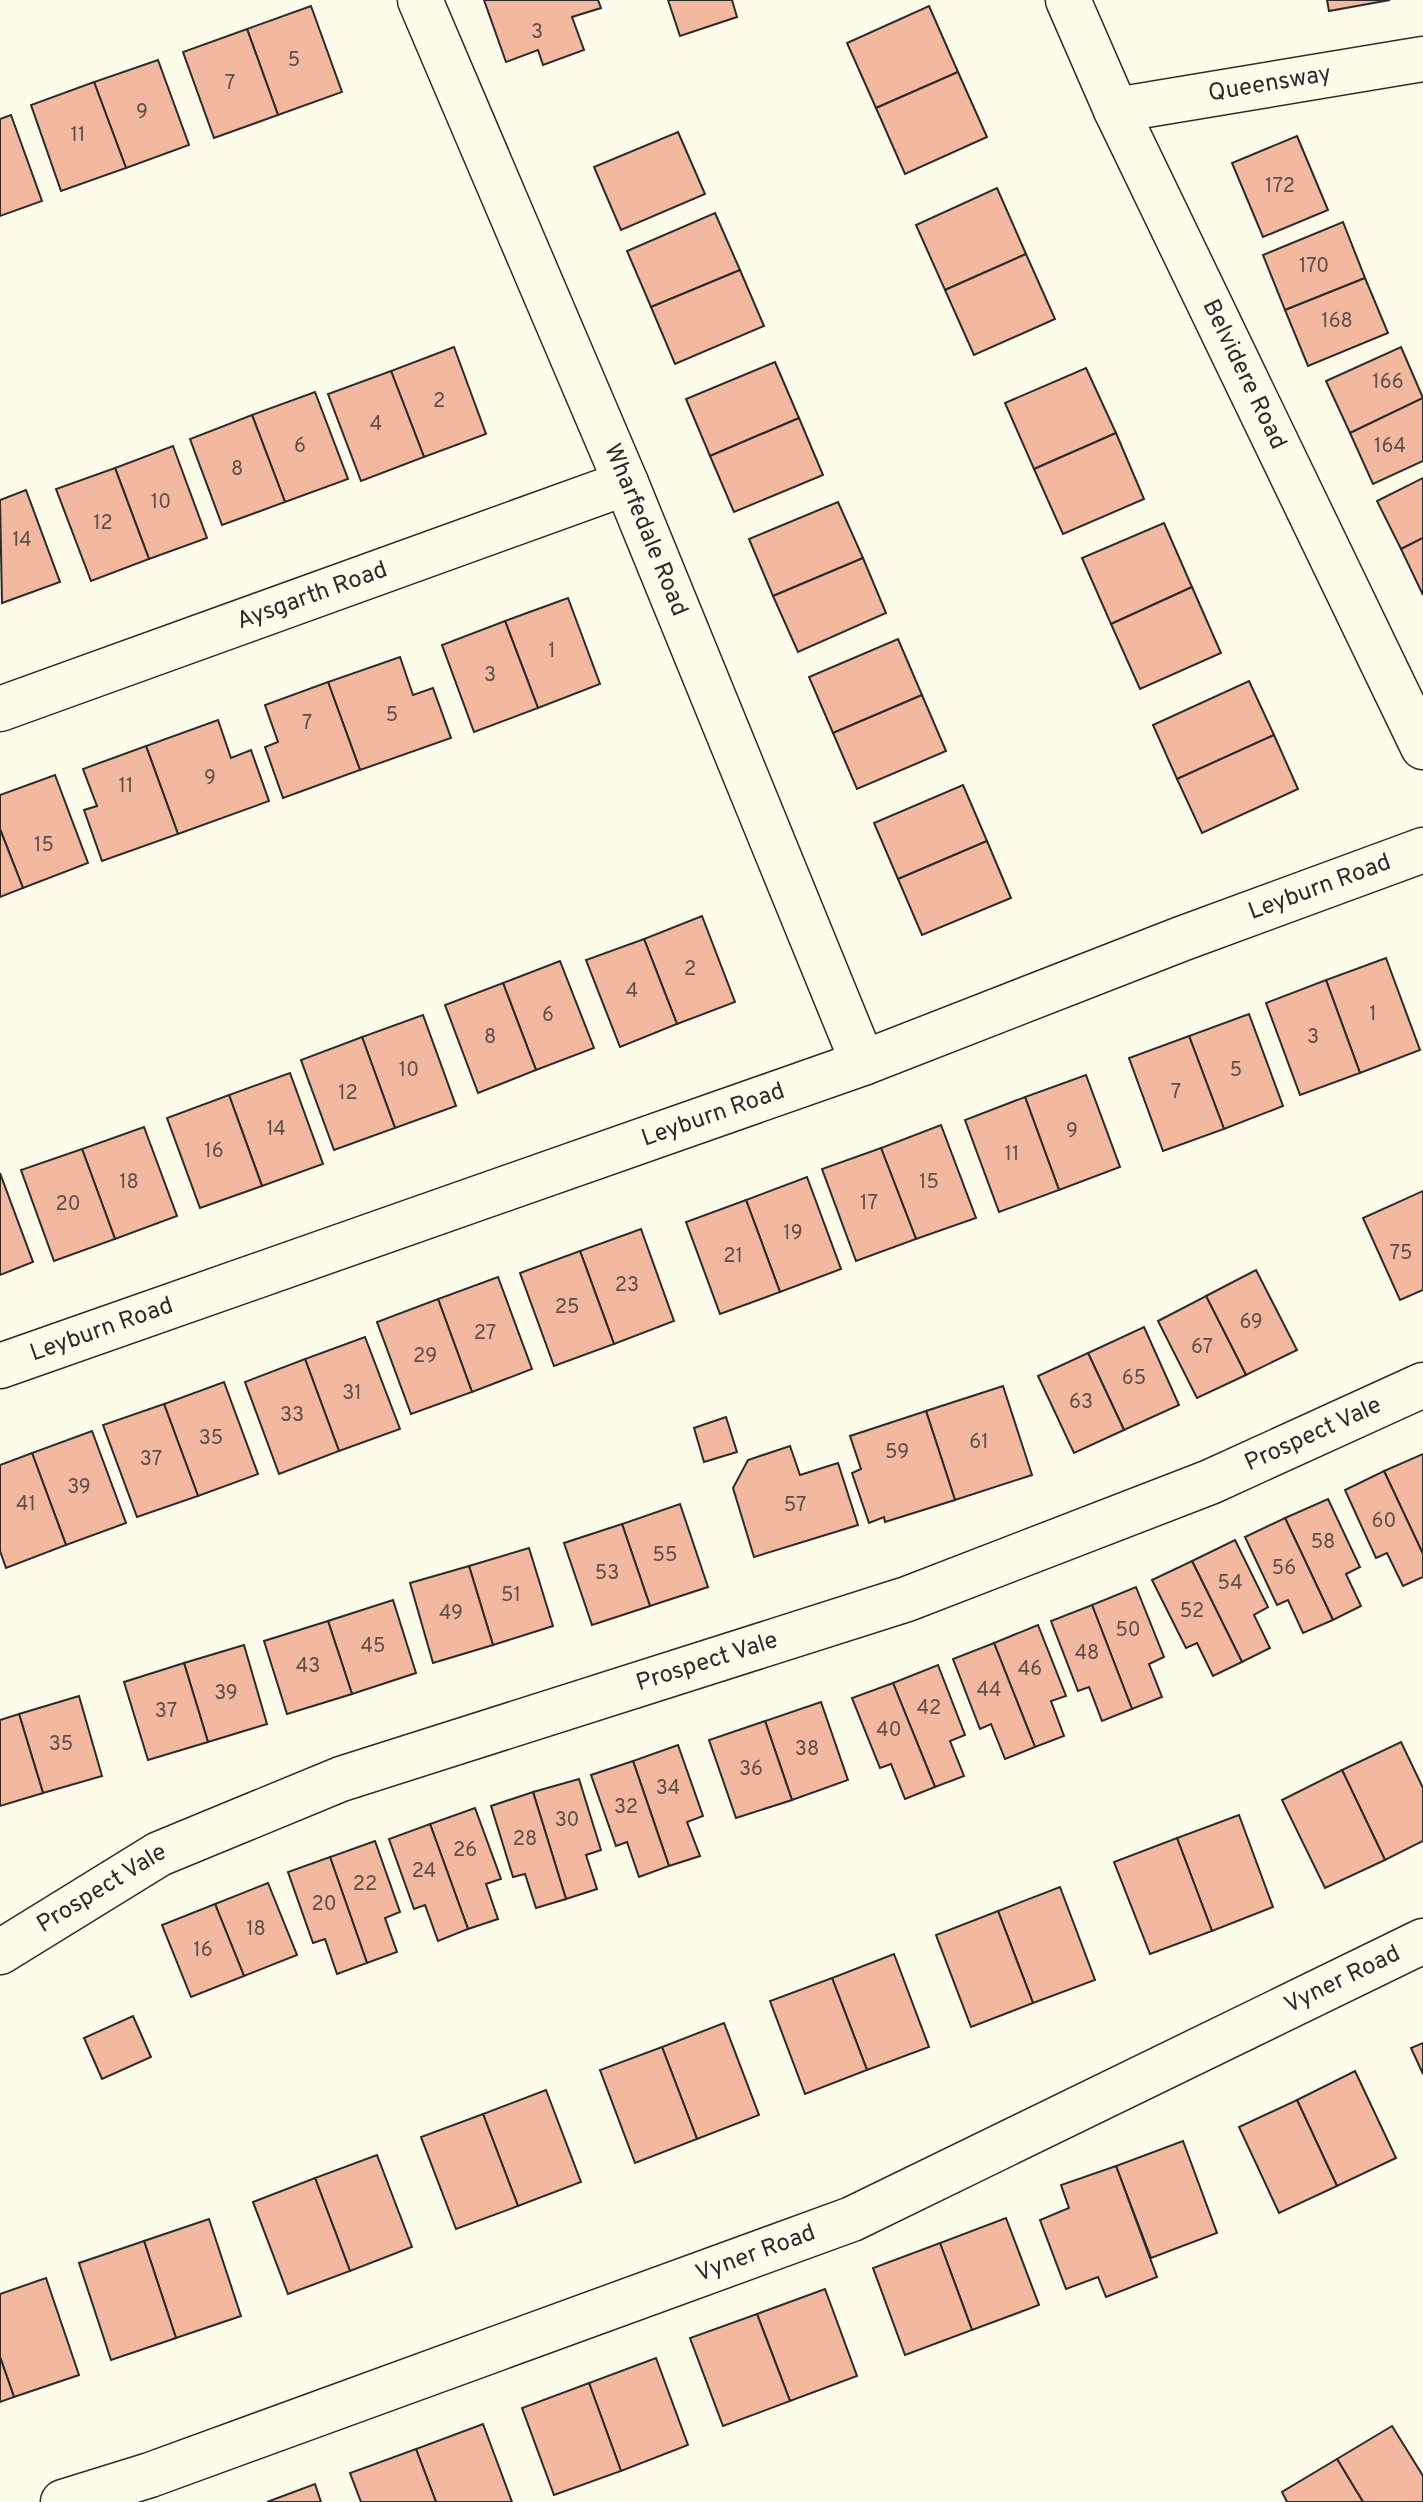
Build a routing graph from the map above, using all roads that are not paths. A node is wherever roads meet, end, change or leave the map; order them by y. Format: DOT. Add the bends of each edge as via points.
graph roads {
  1 [pos="420,0"];
  2 [pos="1068,0"];
  3 [pos="1423,59"];
  4 [pos="1116,110"];
  5 [pos="626,483"];
  6 [pos="0,709"];
  7 [pos="1423,747"];
  8 [pos="1423,850"];
  9 [pos="863,1063"];
  10 [pos="0,1366"];
  11 [pos="1423,1385"];
  12 [pos="1423,1941"];
  13 [pos="0,1952"];
  14 [pos="63,2502"];
  1 -- 5 [label="street, Wharfedale Road"];
  2 -- 4 [label="street, Belvidere Road"];
  3 -- 4 [label="street, Queensway"];
  4 -- 7 [label="street, Belvidere Road"];
  5 -- 6 [label="street, Aysgarth Road"];
  5 -- 9 [label="street, Wharfedale Road"];
  8 -- 9 [label="street, Leyburn Road"];
  9 -- 10 [label="street, Leyburn Road"];
  11 -- 13 [label="street, Prospect Vale" via="1210,1482 907,1599 341,1779 159,1854"];
  12 -- 14 [label="street, Vyner Road" via="852,2219"];
}
